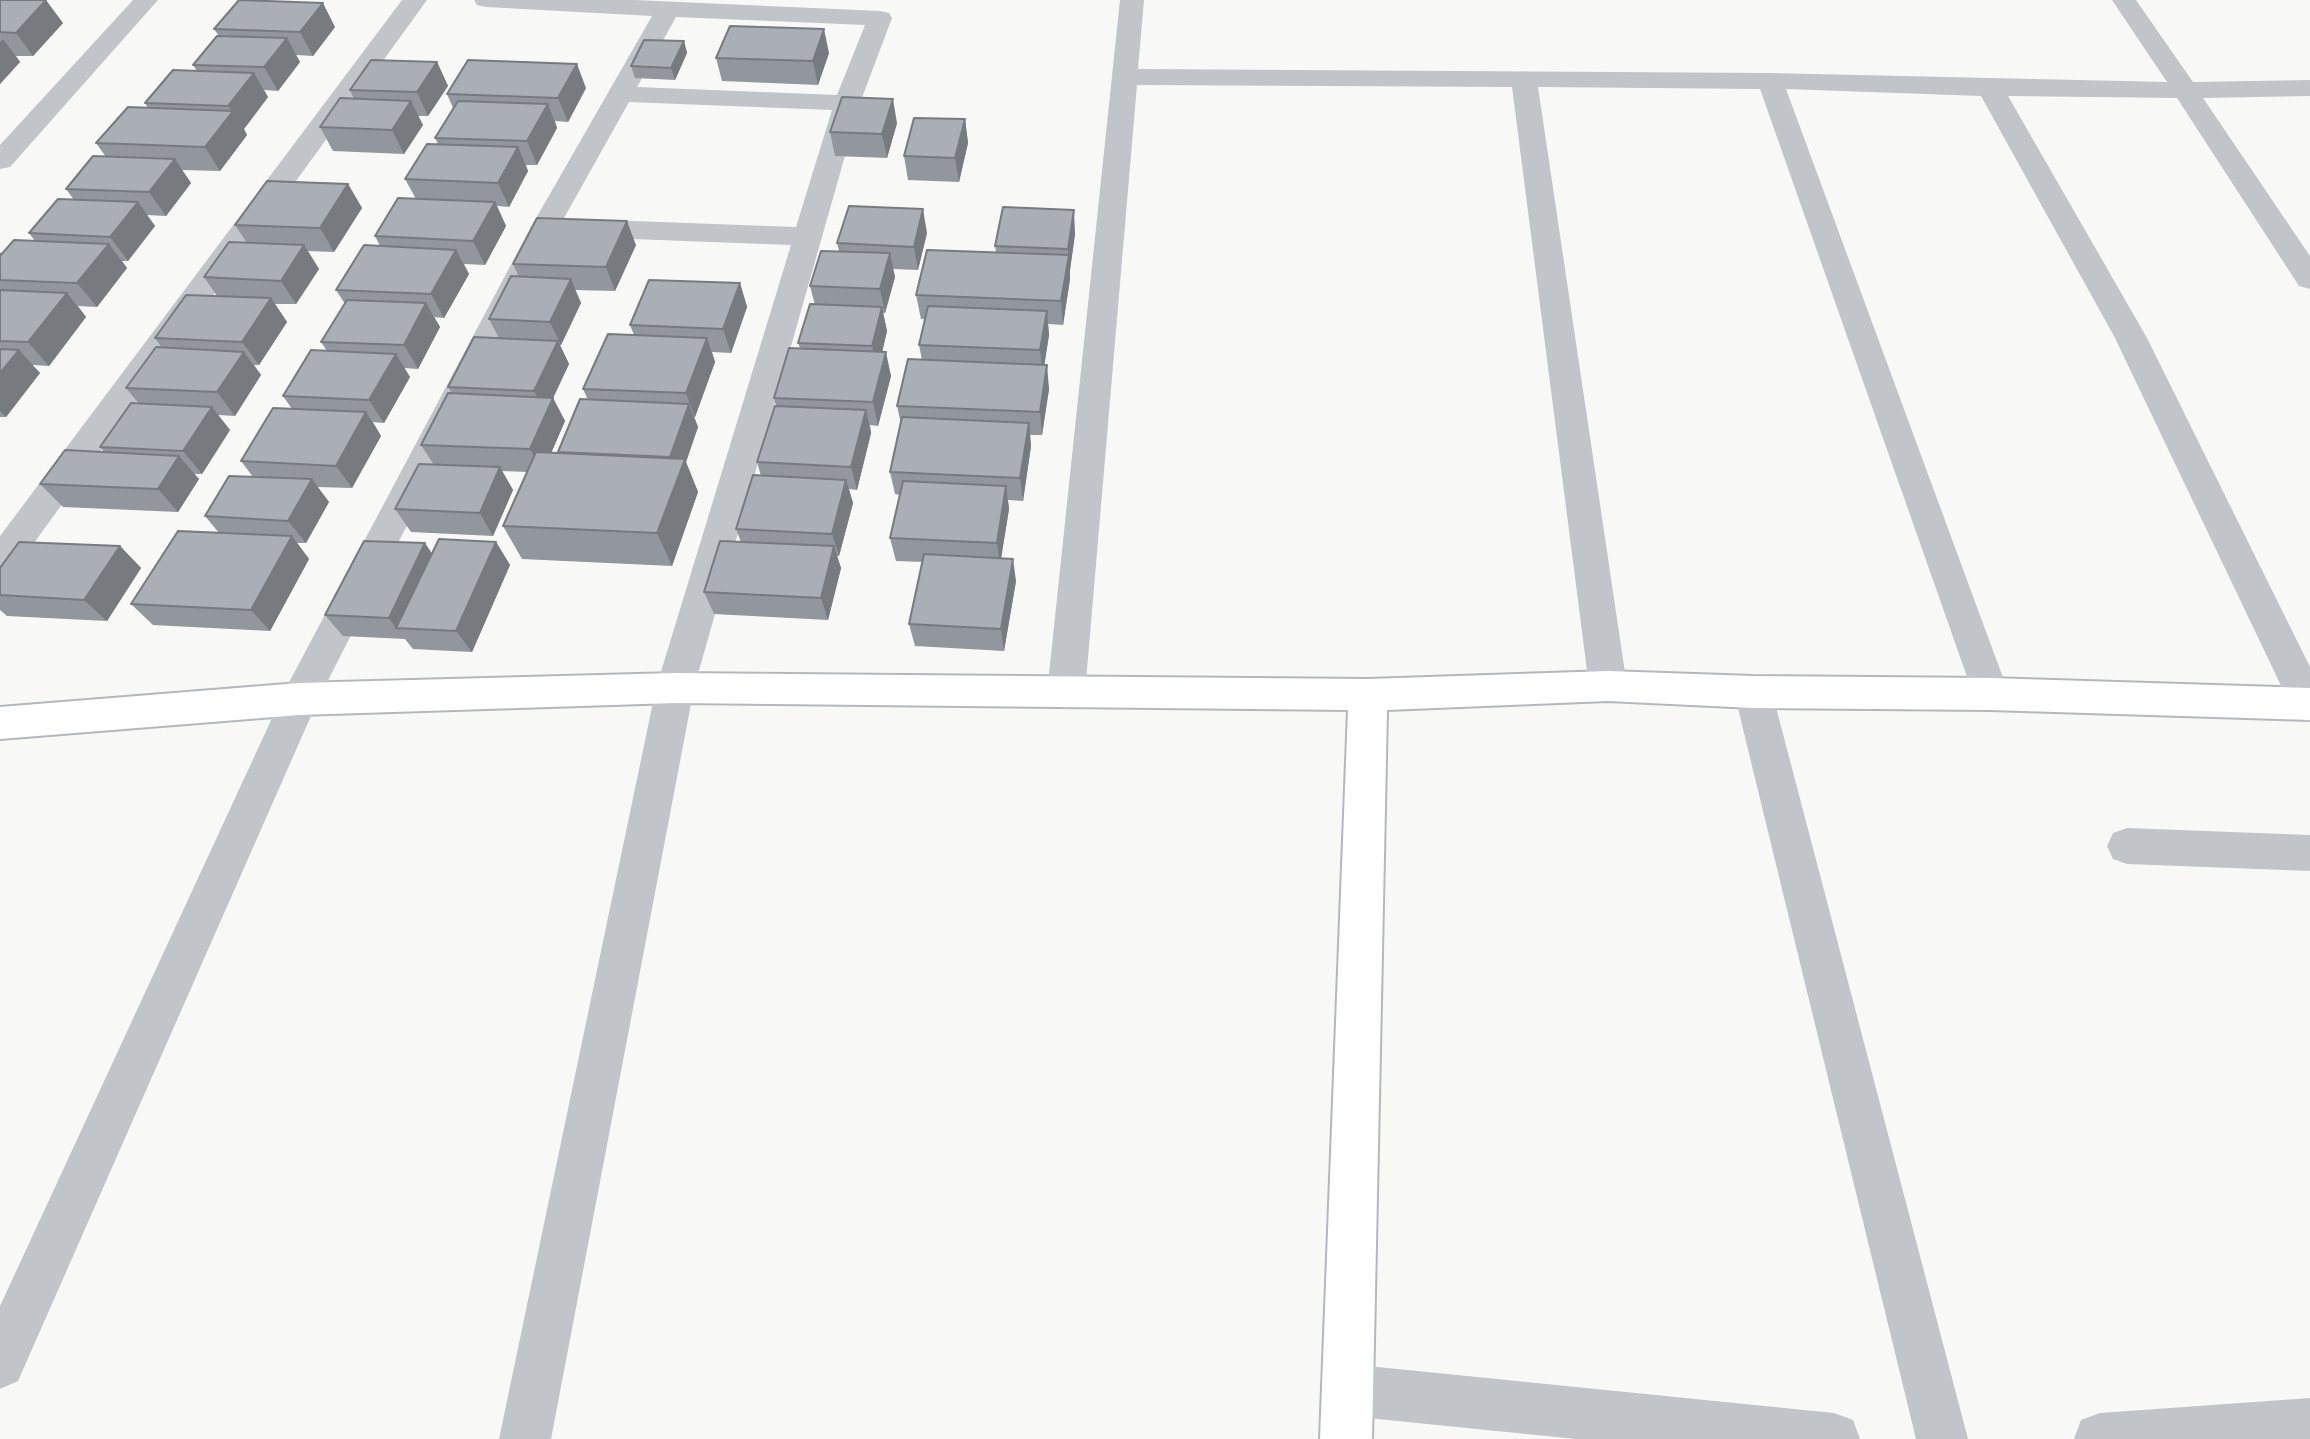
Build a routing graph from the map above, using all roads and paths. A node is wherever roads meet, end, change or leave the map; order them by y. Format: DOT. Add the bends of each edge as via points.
graph roads {
  1 [pos="146,0"];
  2 [pos="415,0"];
  3 [pos="486,0"];
  4 [pos="1132,0"];
  5 [pos="2124,0"];
  6 [pos="668,9"];
  7 [pos="1125,77"];
  8 [pos="1524,79"];
  9 [pos="1770,81"];
  10 [pos="1990,88"];
  11 [pos="2310,88"];
  12 [pos="2185,90"];
  13 [pos="621,94"];
  14 [pos="847,103"];
  15 [pos="0,161"];
  16 [pos="545,227"];
  17 [pos="809,237"];
  18 [pos="2310,279"];
  19 [pos="0,562"];
  20 [pos="1608,686"];
  21 [pos="675,688"];
  22 [pos="1753,692"];
  23 [pos="1066,693"];
  24 [pos="1990,694"];
  25 [pos="1368,695"];
  26 [pos="299,699"];
  27 [pos="2310,705"];
  28 [pos="0,723"];
  29 [pos="2127,845"];
  30 [pos="2310,853"];
  31 [pos="0,1363"];
  32 [pos="1347,1415"];
  33 [pos="2310,1424"];
  34 [pos="524,1439"];
  35 [pos="1834,1439"];
  36 [pos="1942,1439"];
  37 [pos="2100,1439"];
  1 -- 15 [label="street"];
  2 -- 19 [label="street"];
  3 -- 6 [label="street"];
  4 -- 7 [label="street"];
  5 -- 12 [label="street"];
  6 -- 13 [label="street"];
  6 -- 14 [label="street" via="880,18"];
  7 -- 8 [label="street"];
  7 -- 23 [label="street"];
  8 -- 9 [label="street"];
  8 -- 20 [label="street"];
  9 -- 10 [label="street"];
  9 -- 24 [label="street"];
  10 -- 12 [label="street"];
  10 -- 27 [label="street" via="2131,338"];
  11 -- 12 [label="street"];
  12 -- 18 [label="street"];
  13 -- 14 [label="street"];
  13 -- 16 [label="street"];
  14 -- 17 [label="street"];
  16 -- 17 [label="street"];
  16 -- 26 [label="street"];
  17 -- 21 [label="street"];
  20 -- 22 [label="street"];
  20 -- 25 [label="street"];
  21 -- 23 [label="street"];
  21 -- 26 [label="street"];
  21 -- 34 [label="street"];
  22 -- 24 [label="street"];
  22 -- 36 [label="street"];
  23 -- 25 [label="street"];
  24 -- 27 [label="street"];
  25 -- 32 [label="street"];
  26 -- 28 [label="street"];
  26 -- 31 [label="street"];
  29 -- 30 [label="street"];
  32 -- 35 [label="street"];
  33 -- 37 [label="street"];
}
